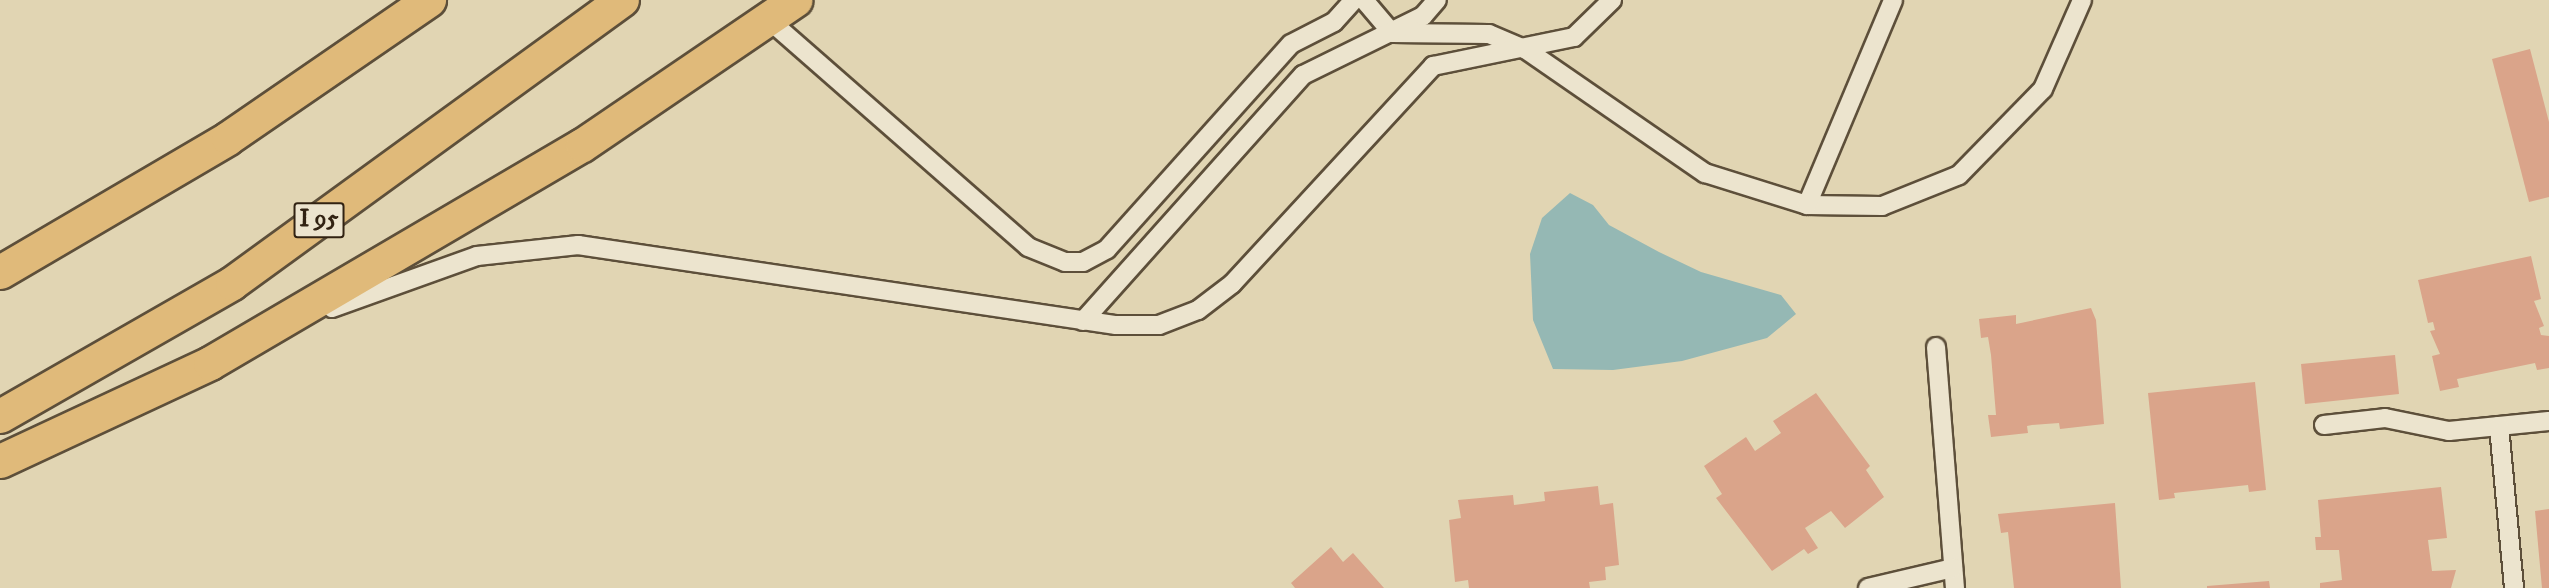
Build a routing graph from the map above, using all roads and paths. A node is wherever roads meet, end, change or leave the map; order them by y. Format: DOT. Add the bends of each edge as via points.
graph roads {
  1 [pos="429,0"];
  2 [pos="622,0"];
  3 [pos="795,0"];
  4 [pos="1354,0"];
  5 [pos="1364,0"];
  6 [pos="1437,0"];
  7 [pos="1612,0"];
  8 [pos="1893,0"];
  9 [pos="2082,0"];
  10 [pos="770,20"];
  11 [pos="1392,33"];
  12 [pos="1524,50"];
  13 [pos="1808,205"];
  14 [pos="0,272"];
  15 [pos="1083,321"];
  16 [pos="1936,347"];
  17 [pos="210,363"];
  18 [pos="0,416"];
  19 [pos="2549,421"];
  20 [pos="2324,425"];
  21 [pos="2499,426"];
  22 [pos="0,461"];
  23 [pos="1953,568"];
  24 [pos="1868,588"];
  25 [pos="1954,588"];
  26 [pos="2514,588"];
  1 -- 14 [label="highway" via="228,138"];
  2 -- 18 [label="highway, I 95" via="232,283"];
  3 -- 10 [label="highway"];
  4 -- 10 [label="lane" via="1334,22 1291,44 1107,249 1074,262 1028,246"];
  5 -- 11 [label="lane"];
  6 -- 11 [label="lane" via="1423,15"];
  7 -- 12 [label="lane" via="1574,37"];
  8 -- 13 [label="lane"];
  9 -- 13 [label="lane" via="2043,89 1959,175 1882,206"];
  10 -- 17 [label="highway" via="582,145"];
  11 -- 12 [label="lane" via="1489,34"];
  11 -- 15 [label="lane" via="1303,75"];
  12 -- 13 [label="lane" via="1705,172"];
  12 -- 15 [label="lane" via="1433,66 1232,284 1198,310 1149,326"];
  15 -- 17 [label="lane" via="578,245 537,246 477,256 374,289"];
  16 -- 23 [label="lane"];
  17 -- 22 [label="highway"];
  19 -- 21 [label="lane"];
  20 -- 21 [label="lane" via="2385,418 2449,431"];
  21 -- 26 [label="lane"];
  23 -- 24 [label="lane"];
  23 -- 25 [label="lane"];
}
